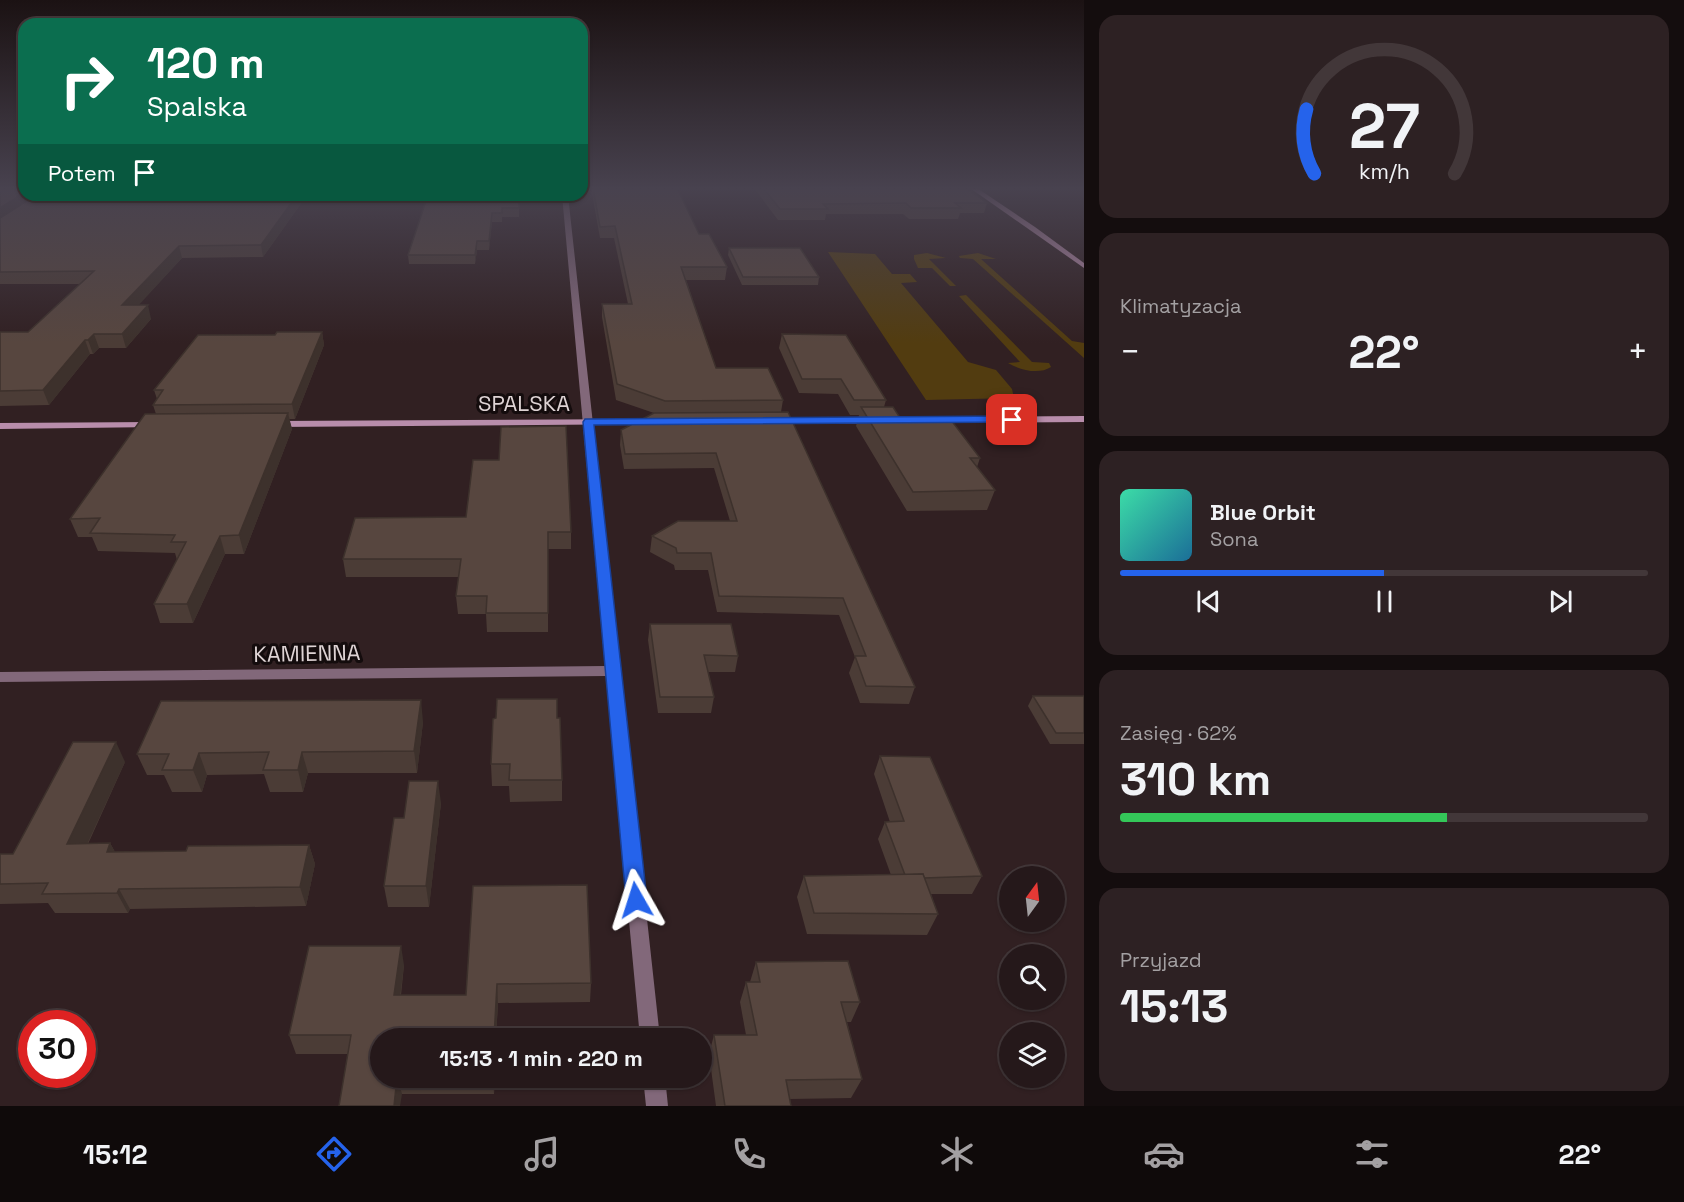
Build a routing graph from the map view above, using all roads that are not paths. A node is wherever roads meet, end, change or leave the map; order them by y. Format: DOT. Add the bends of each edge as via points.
graph roads {
  1 [pos="570,240"];
  2 [pos="1049,240"];
  3 [pos="1084,266"];
  4 [pos="1084,419"];
  5 [pos="764,421"];
  6 [pos="589,422"];
  7 [pos="670,422"];
  8 [pos="166,424"];
  9 [pos="261,424"];
  10 [pos="0,426"];
  11 [pos="614,671"];
  12 [pos="0,676"];
  13 [pos="649,1028"];
  14 [pos="655,1088"];
  15 [pos="657,1106"];
  1 -- 6 [label="street"];
  2 -- 3 [label="street"];
  4 -- 5 [label="street"];
  6 -- 7 [label="street, SPALSKA"];
  6 -- 9 [label="street, SPALSKA"];
  6 -- 11 [label="street"];
  8 -- 10 [label="street"];
  11 -- 12 [label="street, KAMIENNA"];
  11 -- 13 [label="street"];
  14 -- 15 [label="street"];
}
